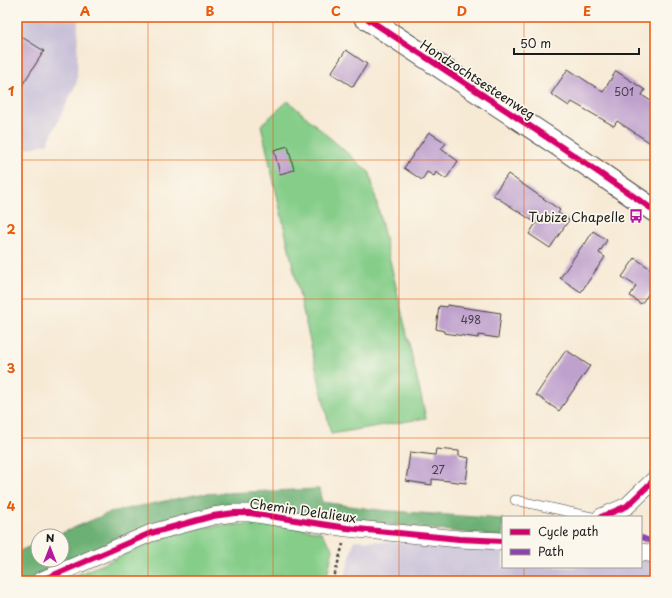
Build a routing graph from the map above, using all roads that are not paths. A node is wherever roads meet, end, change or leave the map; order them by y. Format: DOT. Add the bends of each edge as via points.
graph roads {
  1 [pos="365,17"];
  2 [pos="655,211"];
  3 [pos="655,479"];
  4 [pos="515,500"];
  5 [pos="587,516"];
  6 [pos="603,516"];
  7 [pos="502,541"];
  8 [pos="642,552"];
  9 [pos="655,554"];
  10 [pos="40,581"];
  1 -- 2 [label="main road, Hondzochtsesteenweg"];
  3 -- 6 [label="street" via="627,506"];
  4 -- 5 [label="lane"];
  7 -- 10 [label="street, Chemin Delalieux" via="347,528 250,513 213,516 151,533"];
  8 -- 9 [label="street"];
}
